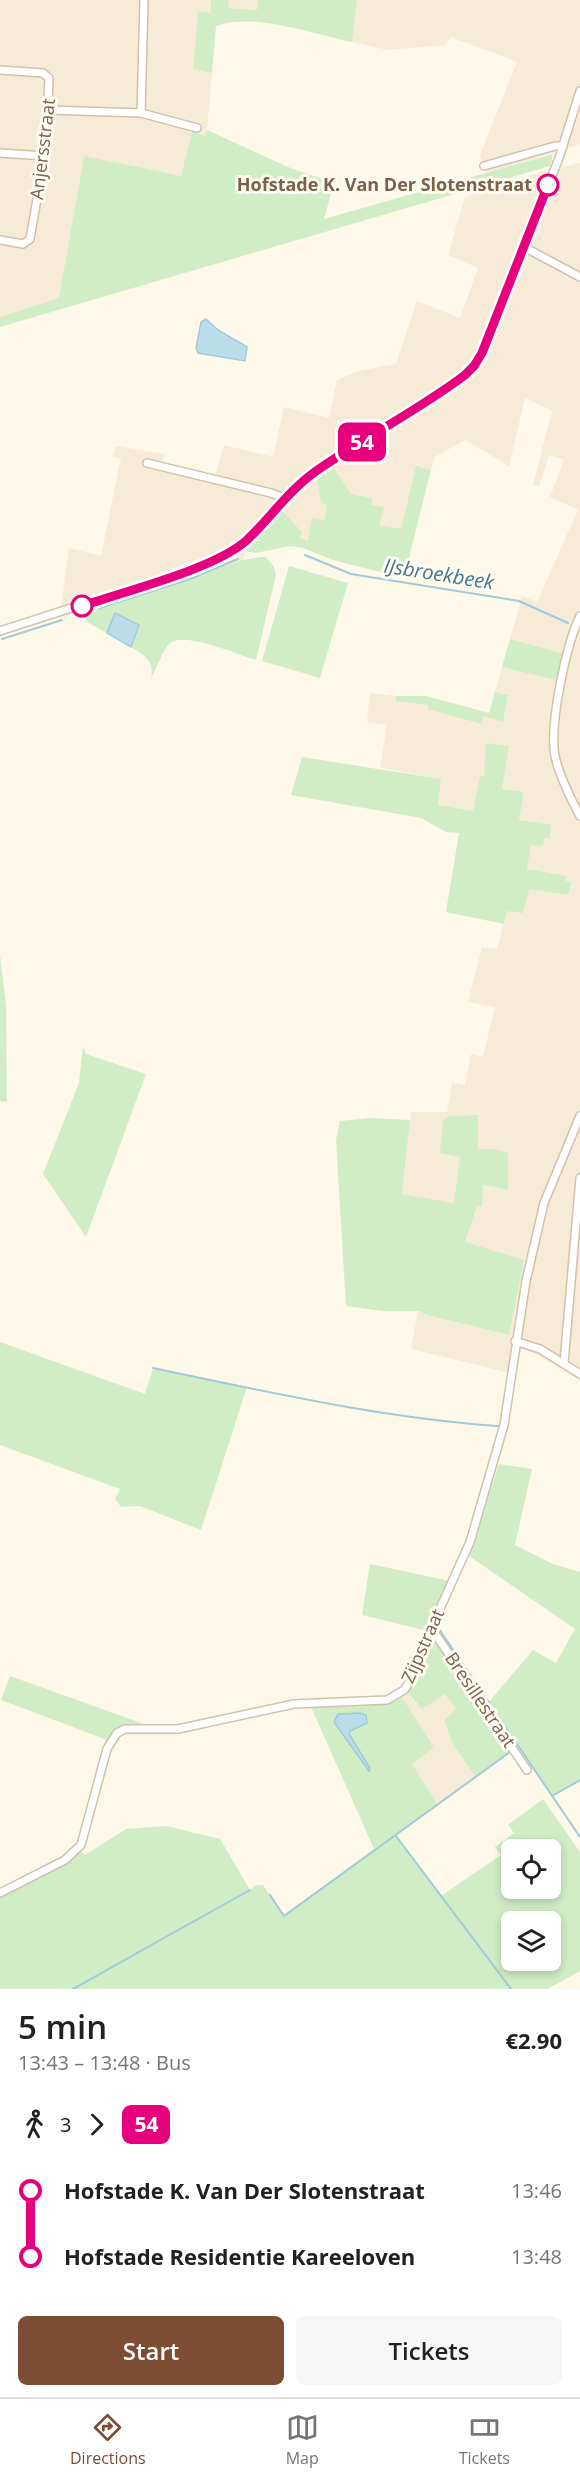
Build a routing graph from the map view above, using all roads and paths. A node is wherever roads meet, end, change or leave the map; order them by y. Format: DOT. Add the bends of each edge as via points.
graph roads {
  1 [pos="144,0"];
  2 [pos="0,70"];
  3 [pos="580,91"];
  4 [pos="49,110"];
  5 [pos="141,113"];
  6 [pos="196,128"];
  7 [pos="563,146"];
  8 [pos="0,153"];
  9 [pos="45,156"];
  10 [pos="484,166"];
  11 [pos="0,240"];
  12 [pos="524,248"];
  13 [pos="580,277"];
  14 [pos="147,463"];
  15 [pos="284,498"];
  16 [pos="580,616"];
  17 [pos="0,631"];
  18 [pos="580,816"];
  19 [pos="580,1116"];
  20 [pos="577,1128"];
  21 [pos="580,1136"];
  22 [pos="580,1178"];
  23 [pos="515,1341"];
  24 [pos="564,1363"];
  25 [pos="580,1374"];
  26 [pos="432,1629"];
  27 [pos="527,1770"];
  28 [pos="0,1893"];
  1 -- 5 [label="street"];
  2 -- 4 [label="street, Anjersstraat" via="47,75 51,90"];
  3 -- 7 [label="street"];
  4 -- 5 [label="street"];
  4 -- 9 [label="street, Anjersstraat"];
  5 -- 6 [label="street"];
  7 -- 10 [label="street"];
  7 -- 12 [label="street"];
  8 -- 9 [label="street"];
  9 -- 11 [label="street, Anjersstraat" via="30,239 23,244"];
  12 -- 13 [label="street"];
  12 -- 15 [label="street" via="474,366 322,467"];
  14 -- 15 [label="street"];
  15 -- 17 [label="street" via="246,540 225,554 192,569"];
  16 -- 18 [label="street" via="561,682 555,756"];
  19 -- 20 [label="street, Zijpstraat"];
  20 -- 21 [label="street"];
  20 -- 23 [label="street, Zijpstraat" via="544,1203"];
  22 -- 24 [label="street"];
  23 -- 24 [label="street"];
  23 -- 26 [label="street, Zijpstraat" via="498,1451 470,1542"];
  24 -- 25 [label="street"];
  26 -- 27 [label="street, Bresillestraat"];
  26 -- 28 [label="street, Zijpstraat" via="412,1678 404,1690 387,1700 294,1704 178,1730 136,1728 117,1733 107,1749 81,1845 65,1860"];
}
